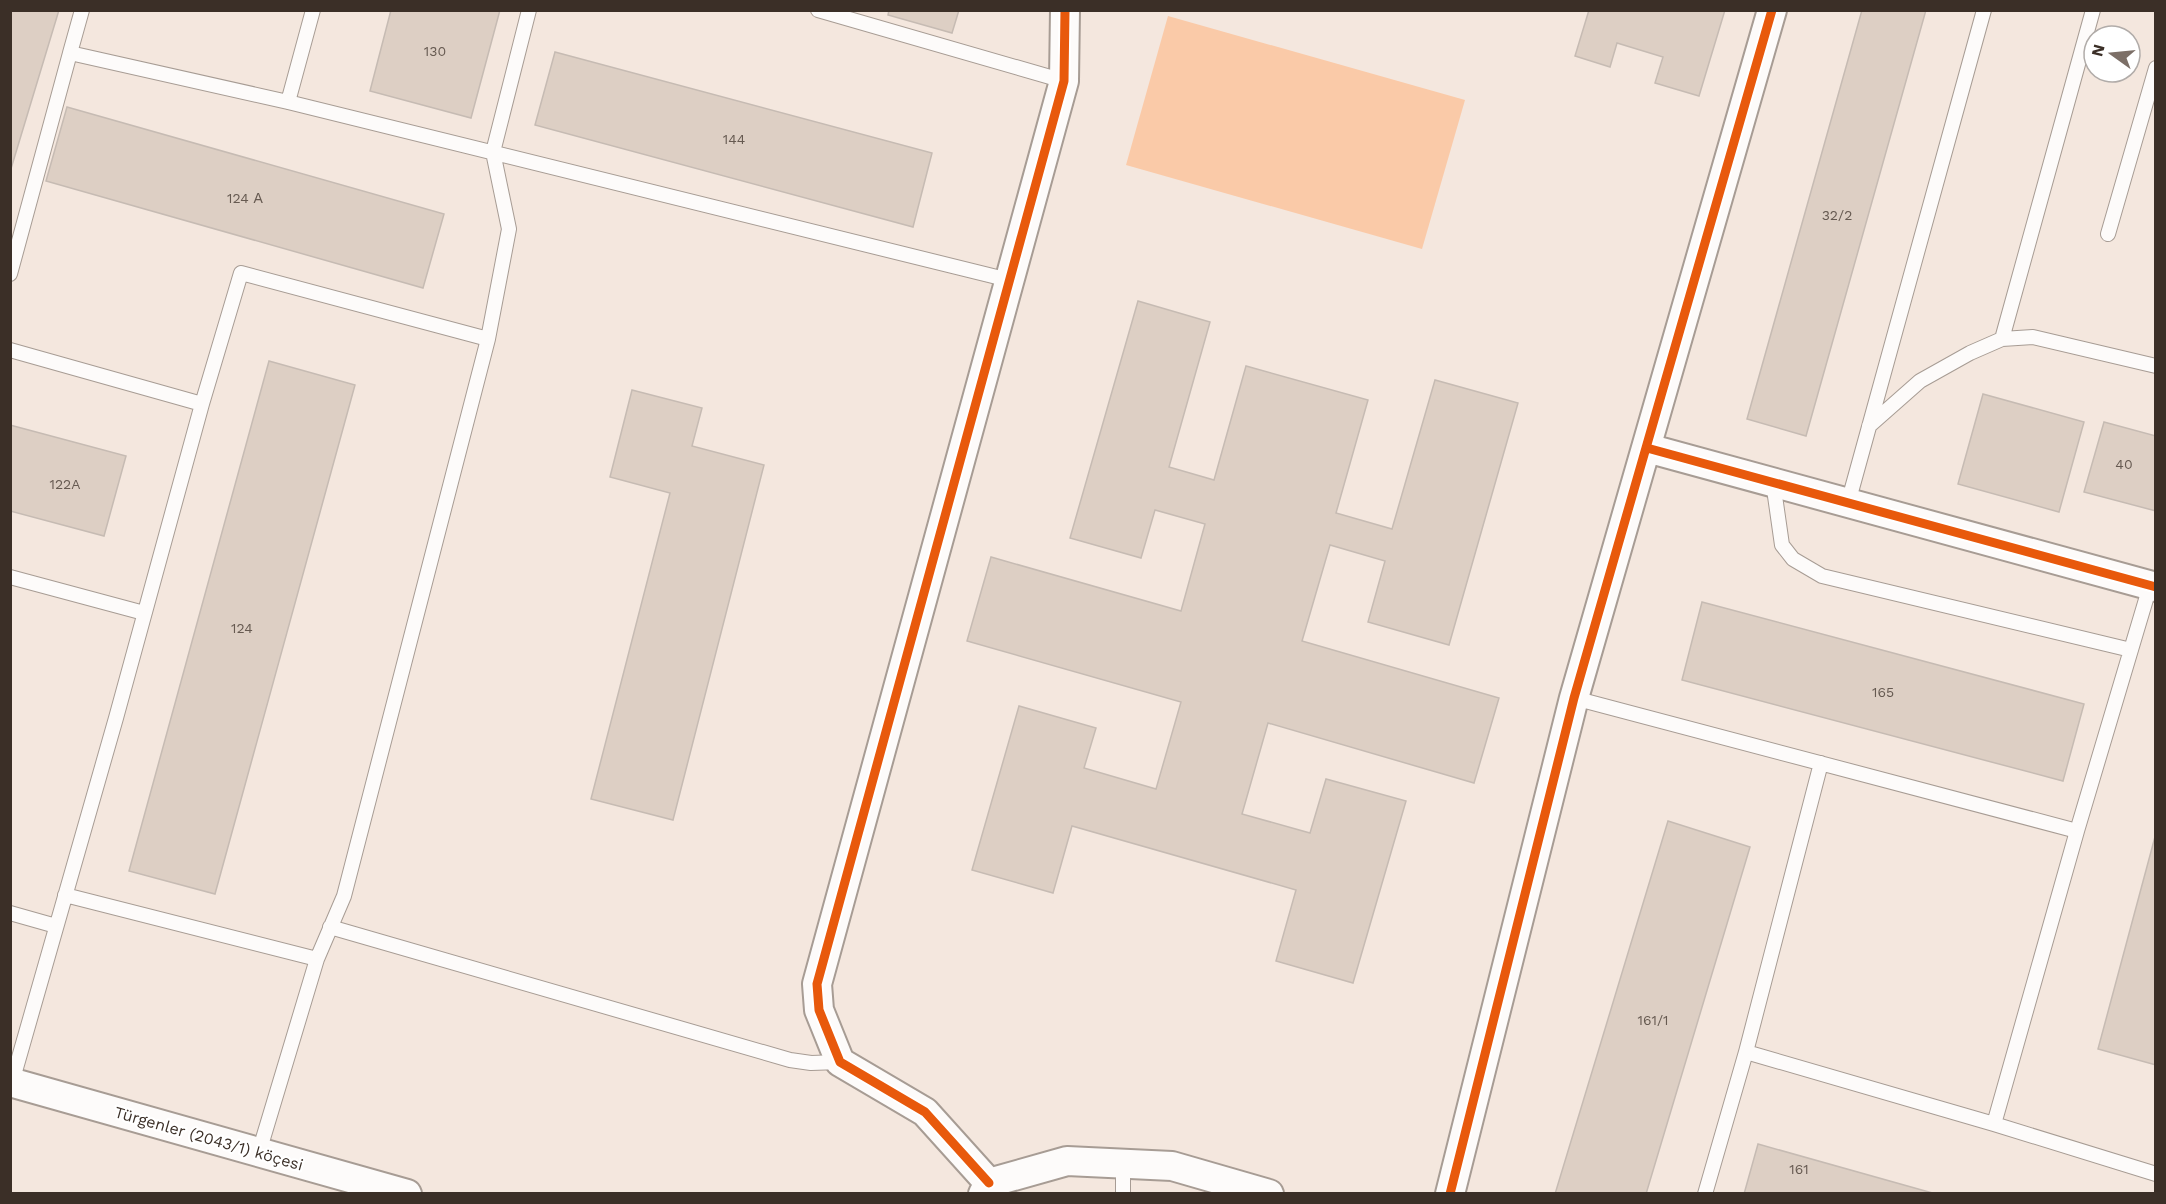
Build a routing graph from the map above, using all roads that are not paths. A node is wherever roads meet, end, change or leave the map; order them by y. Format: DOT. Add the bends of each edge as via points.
graph roads {
  1 [pos="82,10"];
  2 [pos="313,10"];
  3 [pos="529,10"];
  4 [pos="1065,10"];
  5 [pos="1772,10"];
  6 [pos="1984,10"];
  7 [pos="2093,10"];
  8 [pos="822,11"];
  9 [pos="70,53"];
  10 [pos="2156,68"];
  11 [pos="1064,81"];
  12 [pos="288,102"];
  13 [pos="493,152"];
  14 [pos="2108,234"];
  15 [pos="10,274"];
  16 [pos="1009,280"];
  17 [pos="488,339"];
  18 [pos="2002,339"];
  19 [pos="10,350"];
  20 [pos="2156,366"];
  21 [pos="202,404"];
  22 [pos="1869,426"];
  23 [pos="1647,448"];
  24 [pos="1773,482"];
  25 [pos="1848,503"];
  26 [pos="10,577"];
  27 [pos="2153,587"];
  28 [pos="144,613"];
  29 [pos="2131,650"];
  30 [pos="1575,698"];
  31 [pos="1821,763"];
  32 [pos="2076,831"];
  33 [pos="65,896"];
  34 [pos="10,914"];
  35 [pos="56,926"];
  36 [pos="330,927"];
  37 [pos="317,959"];
  38 [pos="1746,1052"];
  39 [pos="840,1062"];
  40 [pos="11,1082"];
  41 [pos="1994,1124"];
  42 [pos="259,1152"];
  43 [pos="1123,1163"];
  44 [pos="2156,1174"];
  45 [pos="986,1188"];
  46 [pos="407,1194"];
  47 [pos="1123,1194"];
  48 [pos="1269,1194"];
  49 [pos="1450,1194"];
  50 [pos="1705,1194"];
  1 -- 9 [label="lane"];
  2 -- 12 [label="lane"];
  3 -- 13 [label="lane"];
  4 -- 11 [label="street"];
  5 -- 23 [label="street"];
  6 -- 22 [label="lane"];
  7 -- 18 [label="lane"];
  8 -- 11 [label="lane"];
  9 -- 12 [label="lane"];
  9 -- 15 [label="lane"];
  10 -- 14 [label="lane"];
  11 -- 16 [label="street"];
  12 -- 13 [label="lane"];
  13 -- 16 [label="lane"];
  13 -- 17 [label="lane" via="509,229"];
  16 -- 39 [label="street" via="817,984 819,1010"];
  17 -- 21 [label="lane" via="241,273"];
  17 -- 36 [label="lane" via="344,896"];
  18 -- 20 [label="lane" via="2033,337"];
  18 -- 22 [label="lane" via="1920,381"];
  19 -- 21 [label="lane"];
  21 -- 28 [label="lane"];
  22 -- 25 [label="lane"];
  23 -- 24 [label="street"];
  23 -- 30 [label="street"];
  24 -- 25 [label="street"];
  24 -- 29 [label="lane" via="1782,545 1793,560 1822,576"];
  25 -- 27 [label="street"];
  26 -- 28 [label="lane"];
  27 -- 29 [label="lane"];
  28 -- 33 [label="lane"];
  29 -- 32 [label="lane"];
  30 -- 31 [label="lane"];
  30 -- 49 [label="street"];
  31 -- 32 [label="lane"];
  31 -- 38 [label="lane"];
  32 -- 41 [label="lane"];
  33 -- 35 [label="lane"];
  33 -- 37 [label="lane"];
  34 -- 35 [label="lane"];
  35 -- 40 [label="lane"];
  36 -- 37 [label="lane"];
  36 -- 39 [label="lane" via="790,1060"];
  37 -- 42 [label="lane"];
  38 -- 41 [label="lane"];
  38 -- 50 [label="lane"];
  39 -- 45 [label="street" via="925,1112"];
  40 -- 42 [label="street, Türgenler (2043/1) köçesi"];
  41 -- 44 [label="lane"];
  42 -- 46 [label="street, Türgenler (2043/1) köçesi"];
  43 -- 45 [label="street" via="1067,1161"];
  43 -- 47 [label="lane"];
  43 -- 48 [label="street" via="1172,1166"];
}
